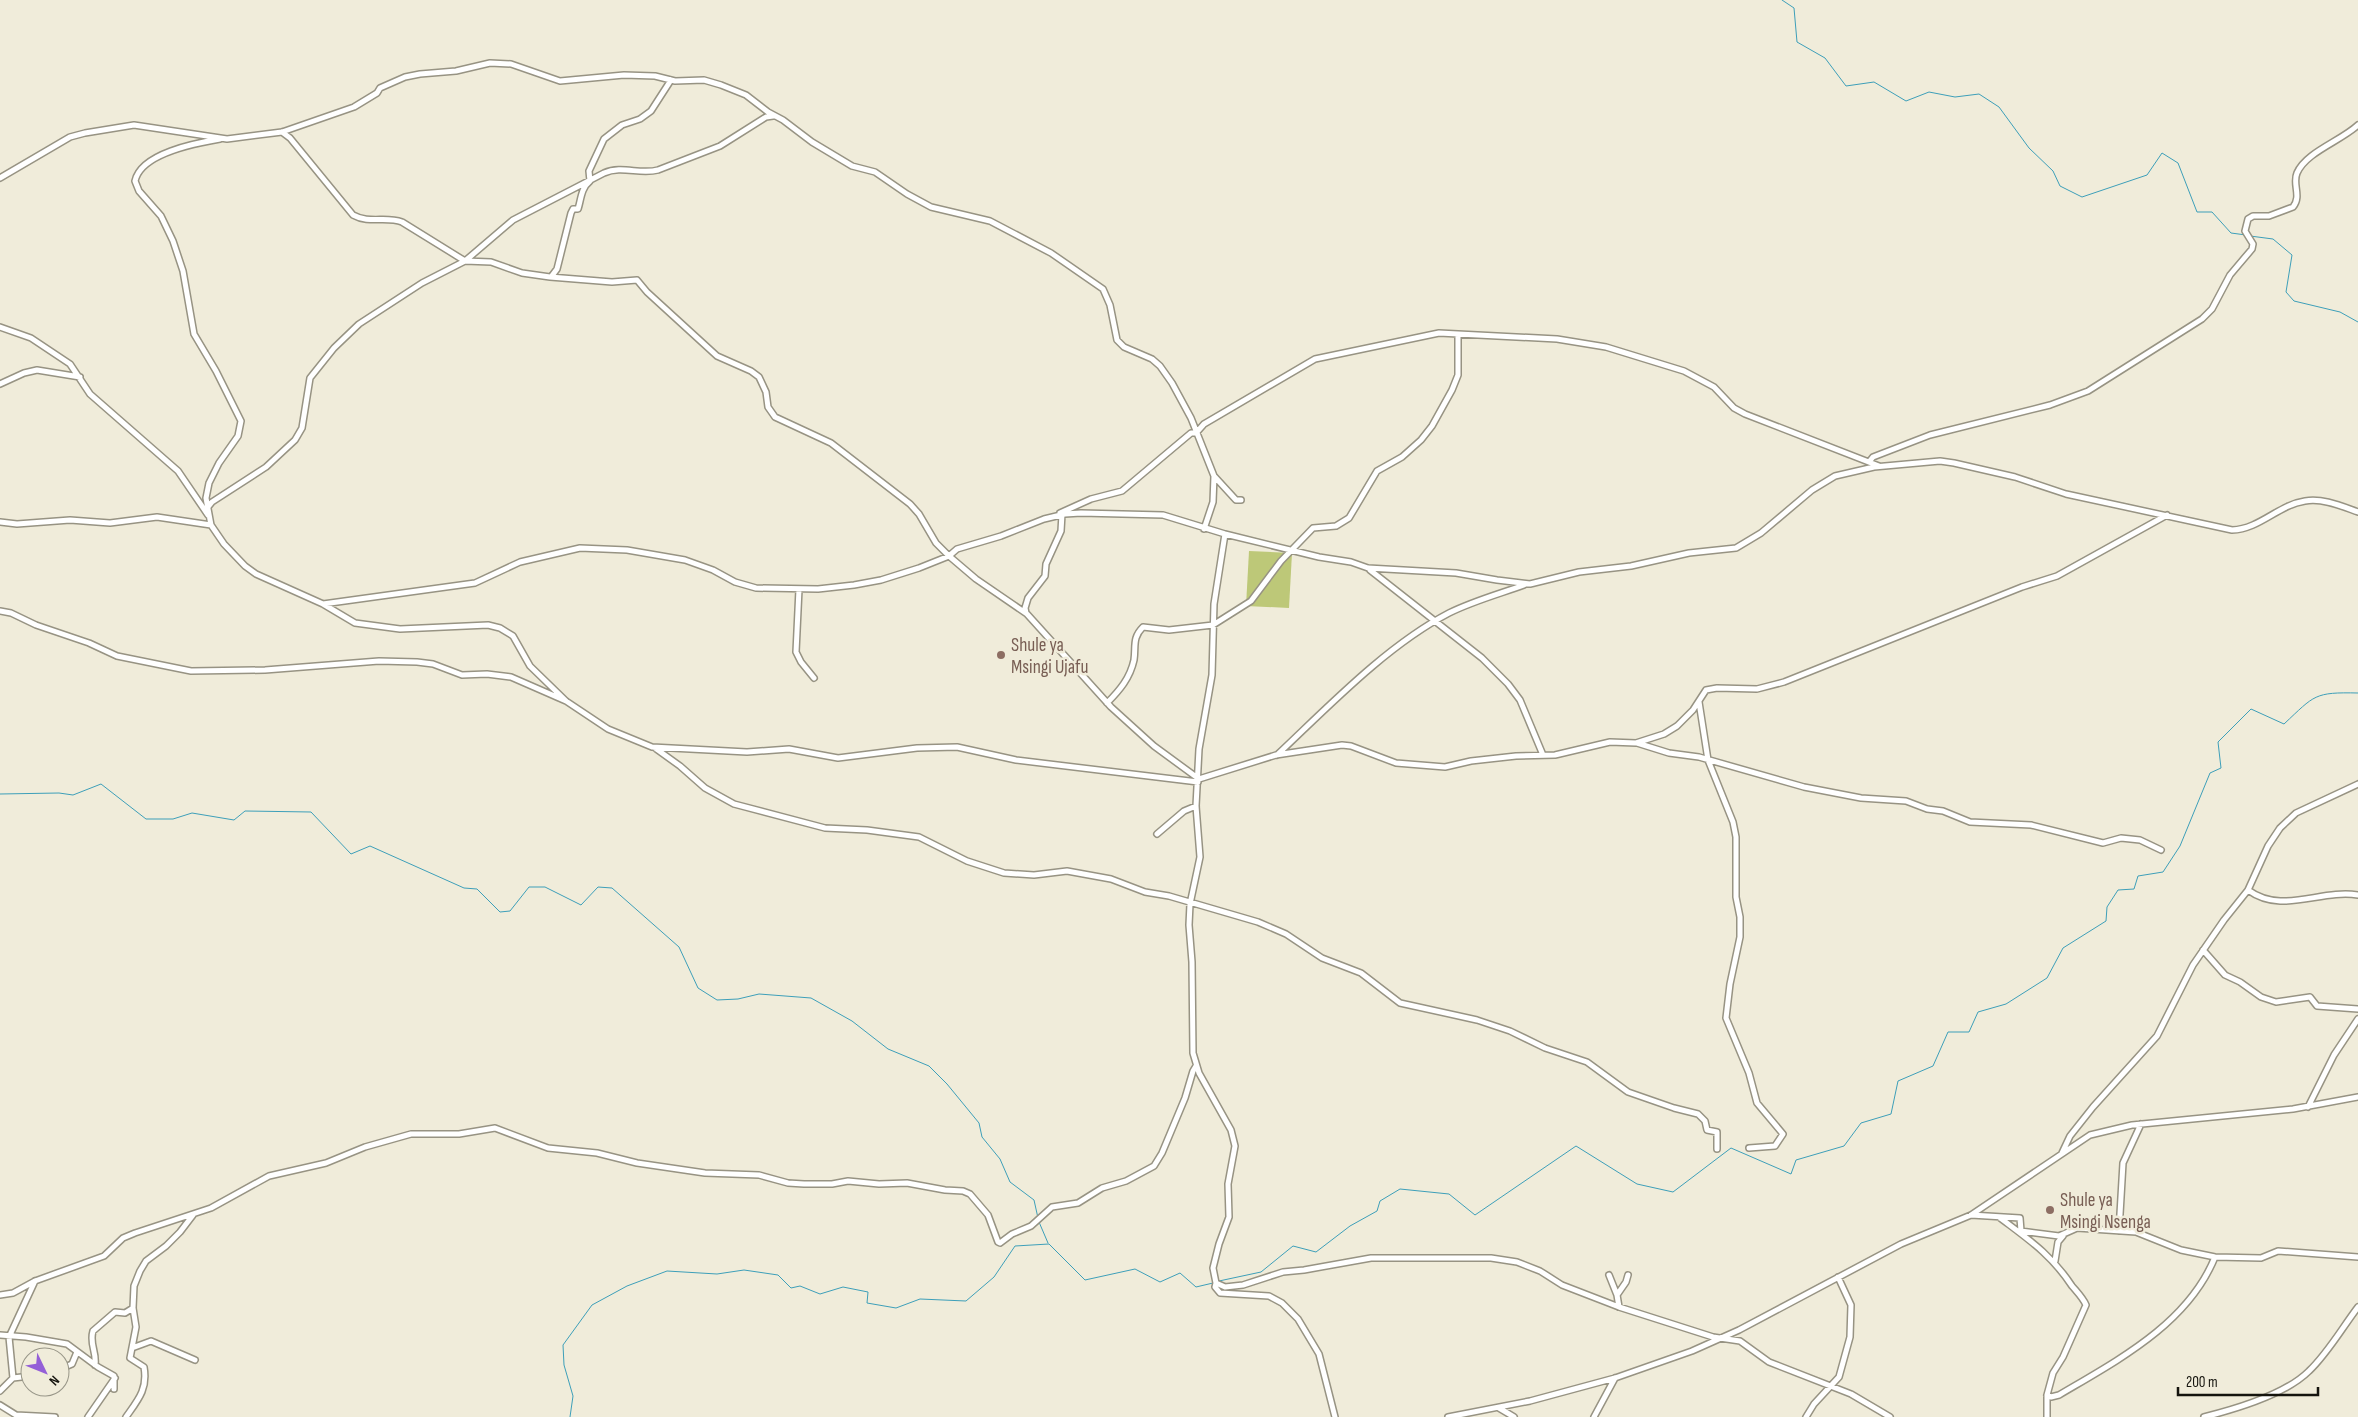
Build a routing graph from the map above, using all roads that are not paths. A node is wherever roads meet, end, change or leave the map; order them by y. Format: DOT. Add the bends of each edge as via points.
graph roads {
  1 [pos="671,80"];
  2 [pos="774,116"];
  3 [pos="2358,125"];
  4 [pos="282,132"];
  5 [pos="220,139"];
  6 [pos="0,178"];
  7 [pos="590,181"];
  8 [pos="465,261"];
  9 [pos="550,277"];
  10 [pos="0,327"];
  11 [pos="1458,335"];
  12 [pos="80,377"];
  13 [pos="0,384"];
  14 [pos="1196,433"];
  15 [pos="1869,462"];
  16 [pos="1884,467"];
  17 [pos="1214,476"];
  18 [pos="1242,500"];
  19 [pos="208,507"];
  20 [pos="2358,512"];
  21 [pos="1062,514"];
  22 [pos="208,515"];
  23 [pos="2167,515"];
  24 [pos="1051,518"];
  25 [pos="0,522"];
  26 [pos="211,525"];
  27 [pos="1204,528"];
  28 [pos="1225,534"];
  29 [pos="1293,551"];
  30 [pos="948,556"];
  31 [pos="1368,568"];
  32 [pos="1526,584"];
  33 [pos="799,589"];
  34 [pos="323,604"];
  35 [pos="0,611"];
  36 [pos="1026,613"];
  37 [pos="1436,620"];
  38 [pos="1213,625"];
  39 [pos="814,678"];
  40 [pos="566,701"];
  41 [pos="1699,702"];
  42 [pos="1107,703"];
  43 [pos="1636,743"];
  44 [pos="652,747"];
  45 [pos="1276,756"];
  46 [pos="1543,756"];
  47 [pos="1708,760"];
  48 [pos="1198,780"];
  49 [pos="2358,784"];
  50 [pos="1196,806"];
  51 [pos="1156,834"];
  52 [pos="2161,850"];
  53 [pos="2248,890"];
  54 [pos="2358,895"];
  55 [pos="1190,904"];
  56 [pos="2203,950"];
  57 [pos="2358,1009"];
  58 [pos="2358,1019"];
  59 [pos="2352,1028"];
  60 [pos="2358,1030"];
  61 [pos="1196,1066"];
  62 [pos="2358,1097"];
  63 [pos="2308,1107"];
  64 [pos="2141,1124"];
  65 [pos="1749,1148"];
  66 [pos="1717,1149"];
  67 [pos="2062,1154"];
  68 [pos="193,1215"];
  69 [pos="1971,1215"];
  70 [pos="1999,1217"];
  71 [pos="2119,1231"];
  72 [pos="2064,1235"];
  73 [pos="2215,1257"];
  74 [pos="2358,1257"];
  75 [pos="2055,1261"];
  76 [pos="1609,1275"];
  77 [pos="1628,1275"];
  78 [pos="1838,1277"];
  79 [pos="36,1281"];
  80 [pos="1216,1283"];
  81 [pos="1618,1295"];
  82 [pos="0,1296"];
  83 [pos="1619,1307"];
  84 [pos="2358,1307"];
  85 [pos="133,1308"];
  86 [pos="0,1335"];
  87 [pos="9,1337"];
  88 [pos="1720,1338"];
  89 [pos="132,1348"];
  90 [pos="77,1352"];
  91 [pos="195,1360"];
  92 [pos="70,1365"];
  93 [pos="95,1365"];
  94 [pos="20,1377"];
  95 [pos="115,1377"];
  96 [pos="13,1378"];
  97 [pos="1615,1378"];
  98 [pos="1831,1386"];
  99 [pos="114,1389"];
  100 [pos="0,1391"];
  101 [pos="2046,1395"];
  102 [pos="0,1405"];
  103 [pos="1499,1408"];
  104 [pos="55,1417"];
  105 [pos="88,1417"];
  106 [pos="126,1417"];
  107 [pos="1335,1417"];
  108 [pos="1448,1417"];
  109 [pos="1514,1417"];
  110 [pos="1594,1417"];
  111 [pos="1806,1417"];
  112 [pos="1890,1417"];
  113 [pos="2047,1417"];
  114 [pos="2204,1417"];
  1 -- 2 [label="street" via="704,80 721,85 746,95"];
  1 -- 4 [label="street" via="624,75 560,81 512,64 490,64 406,77 380,88 354,107"];
  1 -- 7 [label="street" via="651,111 604,138 589,171"];
  2 -- 7 [label="street" via="766,116 720,146 658,170 615,169"];
  2 -- 14 [label="street" via="849,164 875,172 920,202 936,209 990,221 1051,253 1099,285 1107,297 1117,340 1160,366 1184,405"];
  3 -- 15 [label="street" via="2346,136 2312,155 2300,169 2296,176 2298,199 2293,207 2269,216 2248,219 2244,232 2253,244 2252,249 2227,279 2212,309 2190,328 2078,396 1930,435 1873,457"];
  4 -- 5 [label="street"];
  4 -- 8 [label="street" via="353,215 365,220 402,222"];
  5 -- 6 [label="street" via="146,126 121,126 70,138"];
  5 -- 19 [label="street" via="155,158 141,170 135,181 161,216 173,241 183,271 194,334 241,421 238,436 219,463 210,483 206,498"];
  7 -- 8 [label="street" via="513,220"];
  7 -- 9 [label="street" via="582,193 578,210 573,209 571,213 558,270"];
  8 -- 9 [label="street" via="491,262 522,273"];
  8 -- 19 [label="street" via="412,289 347,335 310,378 302,428 295,440 277,458"];
  9 -- 30 [label="street" via="612,282 637,280 717,356 759,377 768,407 775,416 831,443 910,504"];
  10 -- 12 [label="street" via="31,338 54,352"];
  11 -- 14 [label="street" via="1433,333 1362,351 1321,357 1204,424"];
  11 -- 15 [label="street" via="1557,340 1599,346 1681,369 1714,387 1739,411"];
  11 -- 29 [label="street" via="1458,375 1426,435 1402,458 1377,471 1356,510 1346,521 1336,526 1315,527"];
  12 -- 13 [label="street" via="37,370"];
  12 -- 22 [label="street" via="104,408 178,471"];
  14 -- 17 [label="street"];
  14 -- 24 [label="street" via="1191,432 1119,492 1092,499"];
  15 -- 16 [label="street"];
  16 -- 23 [label="street" via="1954,462 2066,494"];
  16 -- 32 [label="street" via="1852,471 1826,480 1761,533 1736,548 1689,553"];
  17 -- 18 [label="street" via="1236,500"];
  17 -- 27 [label="street" via="1213,502"];
  19 -- 22 [label="street"];
  20 -- 23 [label="street" via="2327,502 2306,501 2254,525 2232,530"];
  21 -- 24 [label="street"];
  21 -- 27 [label="street" via="1155,514"];
  21 -- 36 [label="street" via="1061,531 1046,564 1045,576 1028,598"];
  22 -- 26 [label="street"];
  23 -- 41 [label="street" via="2050,579 2022,587 1769,687 1706,690"];
  24 -- 30 [label="street" via="957,549"];
  25 -- 26 [label="street" via="70,520 110,523 157,517"];
  26 -- 34 [label="street" via="224,544 250,570"];
  27 -- 28 [label="street"];
  28 -- 29 [label="street"];
  28 -- 38 [label="street"];
  29 -- 31 [label="street"];
  29 -- 38 [label="street" via="1281,561 1251,601"];
  30 -- 33 [label="street" via="871,582"];
  30 -- 36 [label="street"];
  31 -- 32 [label="street" via="1456,573"];
  31 -- 37 [label="street"];
  32 -- 37 [label="street" via="1460,607"];
  33 -- 34 [label="street" via="747,586 685,560 624,550 580,548 520,562 475,583"];
  33 -- 39 [label="street" via="795,647 800,662"];
  34 -- 40 [label="street" via="355,623 400,629 488,625 500,628 513,636 530,666"];
  35 -- 40 [label="street" via="118,656 191,671 265,670 379,661 417,662 460,674 512,676"];
  36 -- 42 [label="street"];
  37 -- 45 [label="street" via="1368,671"];
  37 -- 46 [label="street" via="1482,658 1513,690 1525,710"];
  38 -- 42 [label="street" via="1169,630 1143,627 1135,638 1134,660 1126,682"];
  38 -- 48 [label="street" via="1212,675 1200,741"];
  40 -- 44 [label="street" via="608,729"];
  41 -- 43 [label="street" via="1671,730"];
  41 -- 47 [label="street"];
  42 -- 48 [label="street"];
  43 -- 46 [label="street" via="1610,742"];
  43 -- 47 [label="street"];
  44 -- 48 [label="street" via="747,752 789,749 838,758 917,748 957,747 1016,760"];
  44 -- 55 [label="street" via="705,788 734,804 826,828 919,837 967,861 1004,873 1034,875 1067,871 1087,874"];
  45 -- 46 [label="street" via="1347,745 1396,763 1445,767 1471,761"];
  45 -- 48 [label="street"];
  47 -- 52 [label="street" via="1804,787 1861,798 1906,801 1970,822 2031,825 2103,843 2121,838 2140,840"];
  47 -- 65 [label="street" via="1733,822 1736,838 1740,937 1726,1018 1757,1103 1784,1134 1775,1146"];
  48 -- 50 [label="street"];
  49 -- 53 [label="street" via="2288,819 2268,846"];
  50 -- 51 [label="street" via="1184,811"];
  50 -- 55 [label="street" via="1200,857"];
  53 -- 54 [label="street" via="2275,902 2330,894"];
  53 -- 56 [label="street"];
  55 -- 61 [label="street" via="1192,1042"];
  55 -- 66 [label="street" via="1281,931 1322,958 1360,973 1400,1003 1476,1020 1590,1062 1628,1092 1700,1115 1707,1130 1717,1132"];
  56 -- 57 [label="street" via="2225,975 2268,1000 2276,1002 2310,996 2317,1006"];
  56 -- 67 [label="street" via="2156,1036 2088,1112 2070,1136"];
  58 -- 59 [label="street"];
  59 -- 60 [label="street"];
  59 -- 63 [label="street" via="2334,1055"];
  61 -- 68 [label="street" via="1154,1166 1126,1181 1102,1188 1078,1203 1052,1207 1031,1226 1000,1243 988,1215 970,1194 963,1191 907,1183 788,1183 759,1175 705,1173 637,1163 597,1153 548,1148 495,1128 464,1134 411,1134 365,1147 326,1163 268,1176 226,1202"];
  61 -- 80 [label="street" via="1231,1130 1234,1146 1228,1184 1229,1217 1214,1268"];
  62 -- 63 [label="street"];
  63 -- 64 [label="street"];
  64 -- 67 [label="street" via="2084,1137"];
  64 -- 71 [label="street" via="2123,1163"];
  67 -- 69 [label="street"];
  68 -- 79 [label="street" via="123,1238 104,1256"];
  68 -- 85 [label="street" via="169,1244 144,1264 135,1281"];
  69 -- 70 [label="street"];
  69 -- 78 [label="street" via="1901,1244"];
  70 -- 72 [label="street" via="2020,1218 2021,1231"];
  70 -- 75 [label="street" via="2026,1235"];
  71 -- 72 [label="street" via="2076,1228"];
  71 -- 73 [label="street" via="2142,1233 2181,1250"];
  72 -- 75 [label="street" via="2058,1242"];
  73 -- 74 [label="street" via="2261,1258 2278,1251"];
  73 -- 101 [label="street" via="2196,1290 2149,1340 2058,1395"];
  75 -- 101 [label="street" via="2086,1307 2054,1371"];
  76 -- 81 [label="street"];
  77 -- 81 [label="street"];
  78 -- 88 [label="street"];
  78 -- 98 [label="street" via="1851,1306 1851,1328 1841,1372"];
  79 -- 82 [label="street"];
  79 -- 87 [label="street"];
  80 -- 83 [label="street" via="1225,1287 1243,1286 1283,1272 1371,1258 1491,1258 1527,1264 1562,1285"];
  80 -- 107 [label="street" via="1220,1293 1263,1295 1276,1299 1298,1319 1319,1354"];
  81 -- 83 [label="street"];
  83 -- 88 [label="street"];
  84 -- 114 [label="street" via="2302,1378 2269,1396"];
  85 -- 89 [label="street" via="136,1327"];
  85 -- 93 [label="street" via="125,1313 115,1312 93,1331 91,1344 96,1355"];
  86 -- 87 [label="street"];
  87 -- 90 [label="street" via="64,1343"];
  87 -- 96 [label="street"];
  88 -- 97 [label="street"];
  88 -- 98 [label="street" via="1740,1341 1770,1362"];
  89 -- 91 [label="street" via="151,1341"];
  89 -- 106 [label="street" via="130,1359 143,1365 146,1377 143,1393"];
  90 -- 92 [label="street"];
  90 -- 93 [label="street"];
  93 -- 95 [label="street"];
  94 -- 96 [label="street"];
  95 -- 99 [label="street"];
  95 -- 105 [label="street"];
  96 -- 100 [label="street"];
  97 -- 103 [label="street"];
  97 -- 110 [label="street"];
  98 -- 111 [label="street"];
  98 -- 112 [label="street"];
  101 -- 113 [label="street"];
  102 -- 104 [label="street" via="16,1415"];
  103 -- 108 [label="street"];
  103 -- 109 [label="street"];
}
